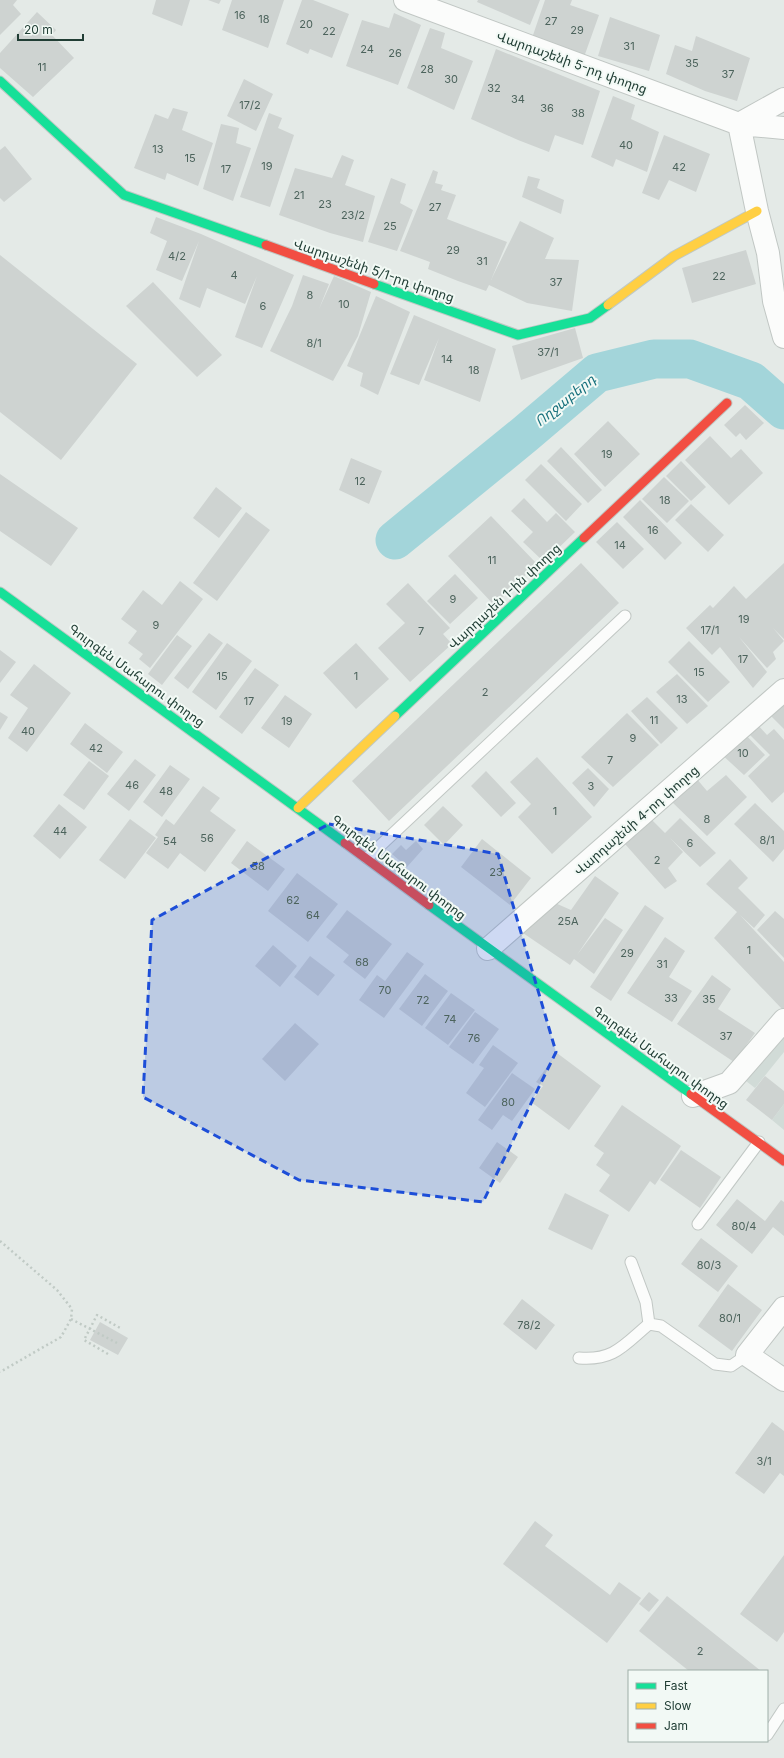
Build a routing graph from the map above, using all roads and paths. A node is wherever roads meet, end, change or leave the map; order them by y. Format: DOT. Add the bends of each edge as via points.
graph roads {
  1 [pos="405,0"];
  2 [pos="0,81"];
  3 [pos="784,99"];
  4 [pos="739,124"];
  5 [pos="784,128"];
  6 [pos="757,212"];
  7 [pos="784,336"];
  8 [pos="727,403"];
  9 [pos="0,592"];
  10 [pos="625,616"];
  11 [pos="784,690"];
  12 [pos="298,808"];
  13 [pos="367,858"];
  14 [pos="488,949"];
  15 [pos="784,1020"];
  16 [pos="693,1096"];
  17 [pos="759,1142"];
  18 [pos="784,1161"];
  19 [pos="698,1224"];
  20 [pos="0,1241"];
  21 [pos="631,1262"];
  22 [pos="784,1308"];
  23 [pos="71,1319"];
  24 [pos="649,1324"];
  25 [pos="90,1328"];
  26 [pos="122,1329"];
  27 [pos="117,1343"];
  28 [pos="108,1354"];
  29 [pos="747,1355"];
  30 [pos="579,1358"];
  31 [pos="0,1372"];
  32 [pos="784,1380"];
  33 [pos="784,1708"];
  34 [pos="768,1734"];
  1 -- 4 [label="street, Վարդաշենի 5-րդ փողոց"];
  2 -- 6 [label="street, Վարդաշենի 5/1-րդ փողոց" via="124,195 518,335 590,318 674,256"];
  3 -- 4 [label="street"];
  4 -- 5 [label="street, Վարդաշենի 5-րդ փողոց"];
  4 -- 6 [label="street"];
  6 -- 7 [label="street" via="768,253 774,301"];
  8 -- 12 [label="street, Վարդաշեն 1-ին փողոց"];
  9 -- 12 [label="street, Գուրգեն Մահարու փողոց"];
  10 -- 13 [label="lane"];
  11 -- 14 [label="street, Վարդաշենի 4-րդ փողոց"];
  12 -- 13 [label="street, Գուրգեն Մահարու փողոց"];
  13 -- 14 [label="street, Գուրգեն Մահարու փողոց"];
  14 -- 16 [label="street, Գուրգեն Մահարու փողոց"];
  15 -- 16 [label="street" via="729,1083"];
  16 -- 17 [label="street, Գուրգեն Մահարու փողոց"];
  17 -- 18 [label="street, Գուրգեն Մահարու փողոց"];
  17 -- 19 [label="lane"];
  20 -- 23 [label="path" via="57,1290 72,1309"];
  21 -- 24 [label="lane" via="646,1302"];
  22 -- 29 [label="street"];
  23 -- 25 [label="path"];
  23 -- 31 [label="path" via="61,1337"];
  24 -- 29 [label="lane" via="661,1326 715,1364 731,1366"];
  24 -- 30 [label="lane" via="609,1356"];
  25 -- 26 [label="path" via="97,1315"];
  25 -- 27 [label="path"];
  25 -- 28 [label="path" via="84,1340"];
  29 -- 32 [label="street"];
  33 -- 34 [label="lane"];
}
